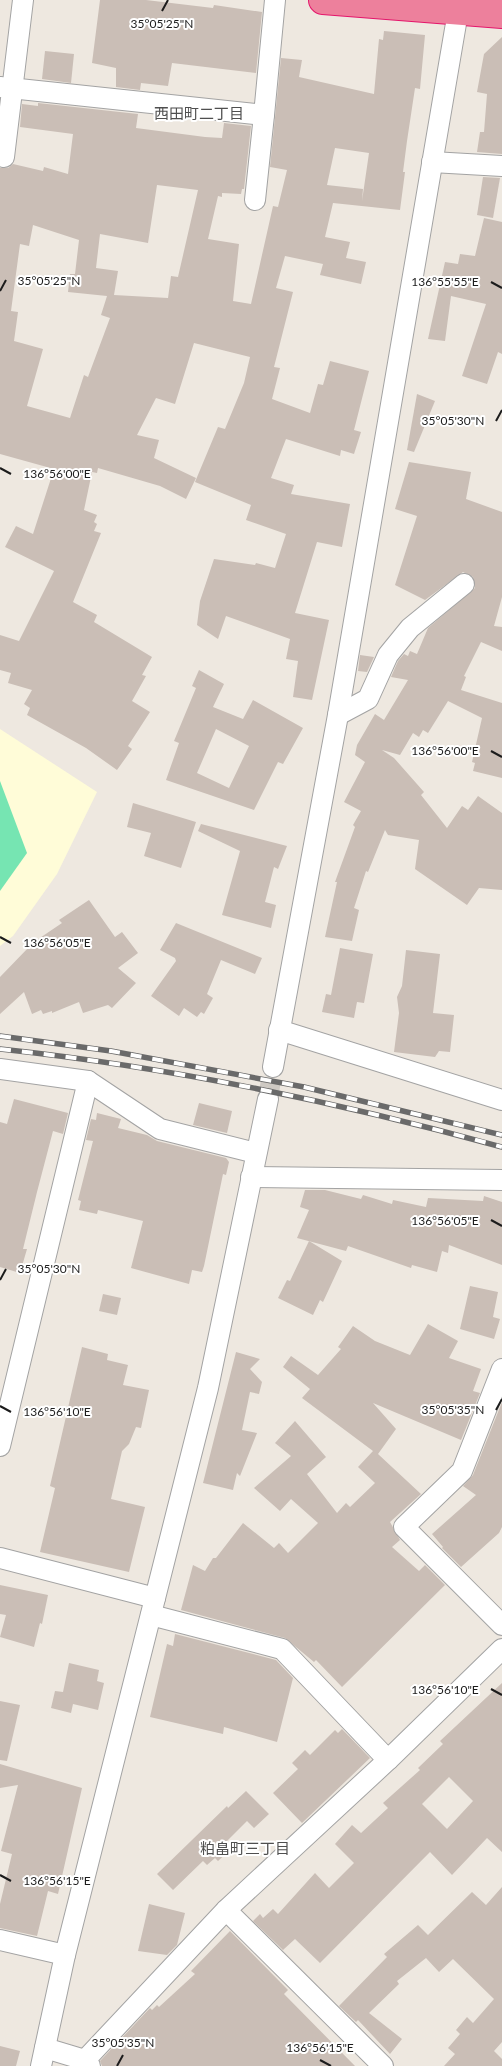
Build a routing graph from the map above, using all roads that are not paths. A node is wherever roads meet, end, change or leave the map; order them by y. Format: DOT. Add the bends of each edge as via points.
graph roads {
  1 [pos="23,0"];
  2 [pos="275,0"];
  3 [pos="322,0"];
  4 [pos="459,5"];
  5 [pos="502,14"];
  6 [pos="6,88"];
  7 [pos="264,115"];
  8 [pos="4,157"];
  9 [pos="432,162"];
  10 [pos="502,166"];
  11 [pos="255,200"];
  12 [pos="464,584"];
  13 [pos="338,715"];
  14 [pos="279,1030"];
  15 [pos="273,1067"];
  16 [pos="0,1069"];
  17 [pos="88,1081"];
  18 [pos="268,1099"];
  19 [pos="502,1100"];
  20 [pos="256,1153"];
  21 [pos="251,1177"];
  22 [pos="502,1180"];
  23 [pos="501,1377"];
  24 [pos="0,1446"];
  25 [pos="0,1558"];
  26 [pos="153,1607"];
  27 [pos="502,1625"];
  28 [pos="502,1649"];
  29 [pos="388,1760"];
  30 [pos="226,1910"];
  31 [pos="0,1940"];
  32 [pos="65,1955"];
  33 [pos="43,2057"];
  34 [pos="88,2063"];
  35 [pos="383,2066"];
  1 -- 6 [label="street"];
  2 -- 7 [label="street"];
  3 -- 4 [label="highway"];
  4 -- 5 [label="highway"];
  4 -- 9 [label="street"];
  6 -- 7 [label="street"];
  6 -- 8 [label="street"];
  7 -- 11 [label="street"];
  9 -- 10 [label="street"];
  9 -- 13 [label="street"];
  12 -- 13 [label="street" via="410,628 388,655 368,699"];
  13 -- 14 [label="street"];
  14 -- 15 [label="street"];
  14 -- 19 [label="street"];
  16 -- 17 [label="street"];
  17 -- 20 [label="street" via="160,1129"];
  17 -- 24 [label="street"];
  18 -- 20 [label="street"];
  20 -- 21 [label="street"];
  21 -- 22 [label="street"];
  21 -- 26 [label="street" via="208,1388"];
  23 -- 27 [label="street" via="462,1471 404,1527"];
  25 -- 26 [label="street"];
  26 -- 29 [label="street" via="282,1649"];
  26 -- 32 [label="street"];
  28 -- 29 [label="street"];
  29 -- 30 [label="street"];
  30 -- 34 [label="street"];
  30 -- 35 [label="street"];
  31 -- 32 [label="street"];
  32 -- 33 [label="street"];
  33 -- 34 [label="street"];
}
